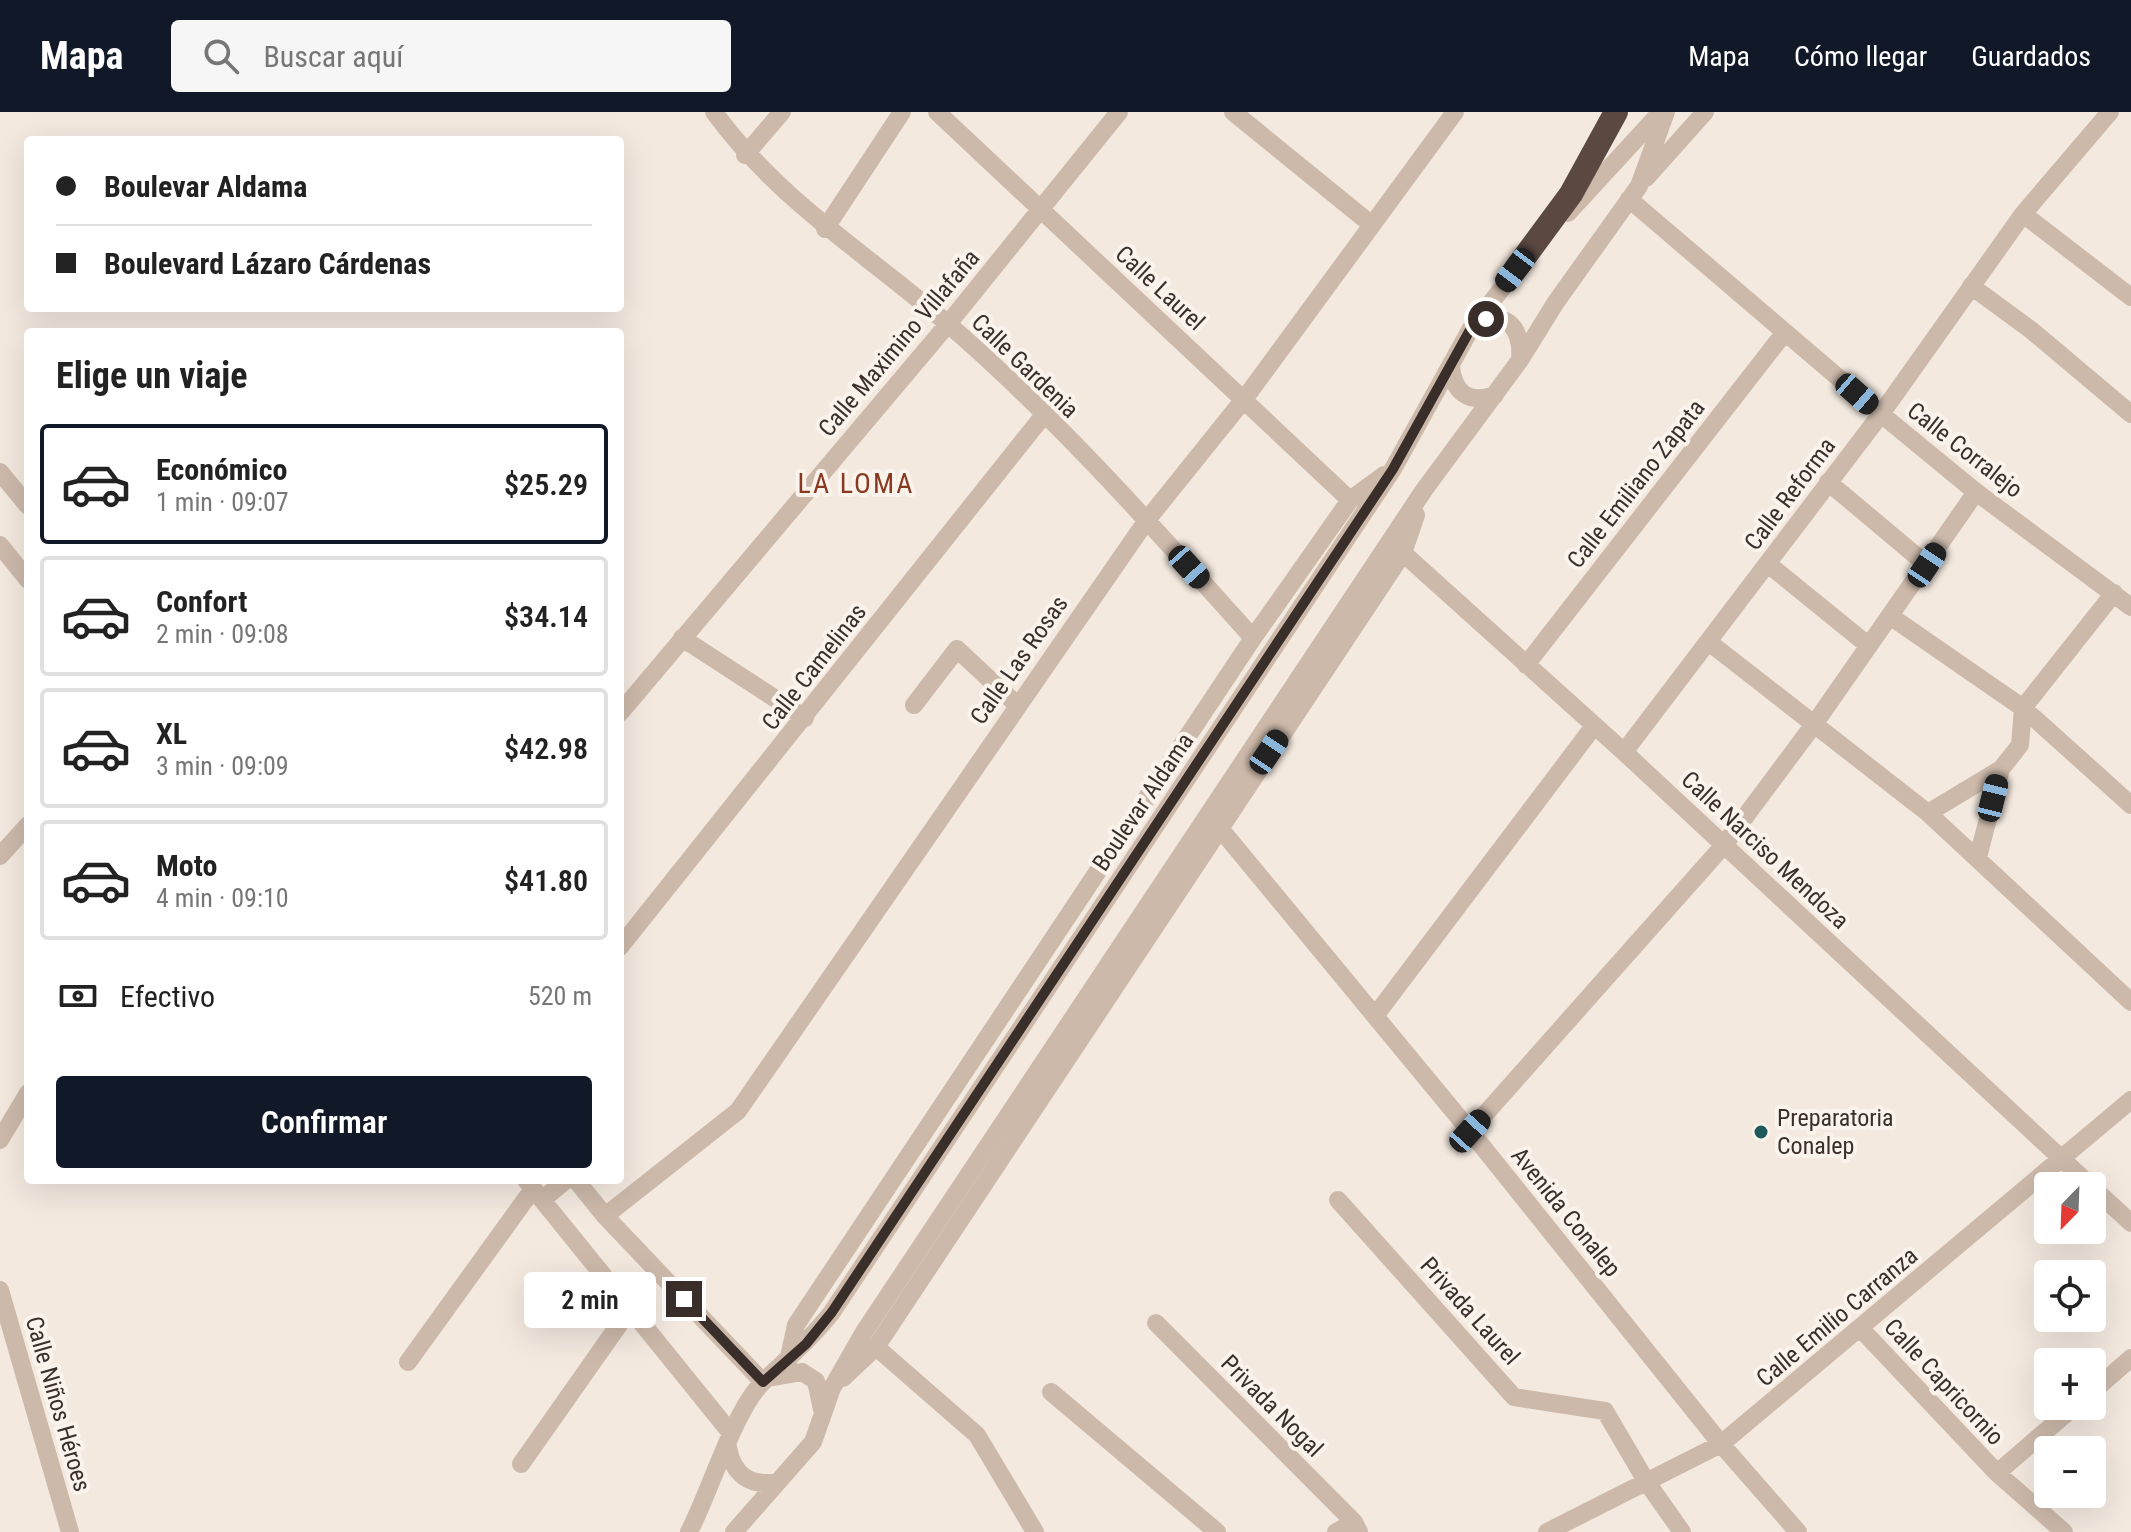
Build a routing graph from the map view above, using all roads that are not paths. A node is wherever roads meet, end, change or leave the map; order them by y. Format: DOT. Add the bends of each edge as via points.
graph roads {
  1 [pos="714,112"];
  2 [pos="782,112"];
  3 [pos="902,112"];
  4 [pos="937,112"];
  5 [pos="1119,112"];
  6 [pos="1233,112"];
  7 [pos="1455,112"];
  8 [pos="1616,112"];
  9 [pos="1664,112"];
  10 [pos="1705,112"];
  11 [pos="2110,112"];
  12 [pos="745,155"];
  13 [pos="1634,193"];
  14 [pos="1041,210"];
  15 [pos="2023,214"];
  16 [pos="1372,225"];
  17 [pos="825,229"];
  18 [pos="1515,270"];
  19 [pos="1971,286"];
  20 [pos="2131,297"];
  21 [pos="948,324"];
  22 [pos="1470,330"];
  23 [pos="1785,332"];
  24 [pos="1520,360"];
  25 [pos="1451,367"];
  26 [pos="1495,395"];
  27 [pos="1245,398"];
  28 [pos="1881,414"];
  29 [pos="2131,414"];
  30 [pos="1043,416"];
  31 [pos="1393,469"];
  32 [pos="0,472"];
  33 [pos="1828,482"];
  34 [pos="1424,490"];
  35 [pos="1976,492"];
  36 [pos="1350,500"];
  37 [pos="24,501"];
  38 [pos="1147,520"];
  39 [pos="0,545"];
  40 [pos="1403,553"];
  41 [pos="1768,564"];
  42 [pos="1927,565"];
  43 [pos="24,575"];
  44 [pos="2114,593"];
  45 [pos="2131,607"];
  46 [pos="1890,616"];
  47 [pos="682,638"];
  48 [pos="1253,638"];
  49 [pos="1710,643"];
  50 [pos="1869,646"];
  51 [pos="1526,665"];
  52 [pos="1016,704"];
  53 [pos="914,705"];
  54 [pos="624,708"];
  55 [pos="2023,708"];
  56 [pos="805,718"];
  57 [pos="1815,723"];
  58 [pos="1594,726"];
  59 [pos="1624,752"];
  60 [pos="2001,769"];
  61 [pos="2131,805"];
  62 [pos="1928,813"];
  63 [pos="1218,826"];
  64 [pos="24,829"];
  65 [pos="1724,845"];
  66 [pos="0,856"];
  67 [pos="1978,857"];
  68 [pos="624,942"];
  69 [pos="2131,1002"];
  70 [pos="1375,1016"];
  71 [pos="24,1100"];
  72 [pos="2131,1100"];
  73 [pos="1470,1131"];
  74 [pos="0,1140"];
  75 [pos="2063,1160"];
  76 [pos="2076,1172"];
  77 [pos="579,1184"];
  78 [pos="534,1189"];
  79 [pos="2106,1199"];
  80 [pos="1338,1200"];
  81 [pos="605,1216"];
  82 [pos="2131,1223"];
  83 [pos="0,1290"];
  84 [pos="630,1309"];
  85 [pos="1156,1323"];
  86 [pos="1861,1329"];
  87 [pos="876,1347"];
  88 [pos="2131,1358"];
  89 [pos="408,1362"];
  90 [pos="788,1362"];
  91 [pos="767,1380"];
  92 [pos="2106,1380"];
  93 [pos="832,1388"];
  94 [pos="1051,1392"];
  95 [pos="822,1412"];
  96 [pos="2059,1420"];
  97 [pos="729,1440"];
  98 [pos="1721,1444"];
  99 [pos="521,1464"];
  100 [pos="1997,1473"];
  101 [pos="1646,1481"];
  102 [pos="778,1482"];
  103 [pos="1357,1527"];
  104 [pos="70,1532"];
  105 [pos="689,1532"];
  106 [pos="734,1532"];
  107 [pos="1035,1532"];
  108 [pos="1217,1532"];
  109 [pos="1336,1532"];
  110 [pos="1547,1532"];
  111 [pos="1682,1532"];
  112 [pos="1798,1532"];
  113 [pos="2064,1532"];
  1 -- 12 [label="street, Calle Gardenia"];
  2 -- 12 [label="street"];
  3 -- 17 [label="street"];
  4 -- 14 [label="street, Calle Laurel"];
  5 -- 14 [label="street, Calle Maximino Villafaña"];
  6 -- 16 [label="street"];
  7 -- 16 [label="street, Calle Las Rosas"];
  8 -- 18 [label="highway" via="1571,194"];
  9 -- 13 [label="street, Boulevar Aldama"];
  9 -- 18 [label="street, Boulevar Aldama"];
  10 -- 13 [label="street"];
  11 -- 15 [label="street, Calle Reforma"];
  12 -- 17 [label="street, Calle Gardenia"];
  13 -- 23 [label="street, Calle Corralejo"];
  13 -- 24 [label="street, Boulevar Aldama"];
  14 -- 21 [label="street, Calle Maximino Villafaña"];
  14 -- 27 [label="street, Calle Laurel"];
  15 -- 19 [label="street, Calle Reforma"];
  15 -- 20 [label="street"];
  16 -- 27 [label="street, Calle Las Rosas"];
  17 -- 21 [label="street, Calle Gardenia"];
  18 -- 22 [label="street, Boulevar Aldama"];
  19 -- 28 [label="street, Calle Reforma"];
  19 -- 29 [label="street"];
  21 -- 30 [label="street, Calle Gardenia"];
  21 -- 47 [label="street, Calle Maximino Villafaña"];
  22 -- 24 [label="street" via="1486,319 1502,319 1516,329 1522,343"];
  22 -- 25 [label="street, Boulevar Aldama"];
  23 -- 28 [label="street, Calle Corralejo"];
  23 -- 51 [label="street, Calle Emiliano Zapata"];
  24 -- 26 [label="street, Boulevar Aldama"];
  25 -- 26 [label="street" via="1452,380 1468,398"];
  25 -- 31 [label="street, Boulevar Aldama"];
  26 -- 34 [label="street, Boulevar Aldama"];
  27 -- 36 [label="street, Calle Laurel"];
  27 -- 38 [label="street, Calle Las Rosas"];
  28 -- 33 [label="street, Calle Reforma"];
  28 -- 35 [label="street, Calle Corralejo"];
  30 -- 38 [label="street, Calle Gardenia"];
  30 -- 56 [label="street, Calle Camelinas"];
  31 -- 36 [label="street"];
  31 -- 90 [label="street, Boulevar Aldama" via="832,1312"];
  32 -- 37 [label="street"];
  33 -- 41 [label="street, Calle Reforma"];
  33 -- 42 [label="street"];
  34 -- 40 [label="street, Boulevar Aldama"];
  34 -- 93 [label="street, Boulevar Aldama" via="864,1332"];
  35 -- 42 [label="street"];
  35 -- 44 [label="street, Calle Corralejo"];
  36 -- 48 [label="street"];
  38 -- 48 [label="street, Calle Gardenia"];
  38 -- 52 [label="street, Calle Las Rosas"];
  39 -- 43 [label="street"];
  40 -- 51 [label="street, Calle Narciso Mendoza"];
  40 -- 63 [label="street, Boulevar Aldama"];
  41 -- 49 [label="street, Calle Reforma"];
  41 -- 50 [label="street"];
  42 -- 46 [label="street"];
  44 -- 45 [label="street, Calle Corralejo"];
  44 -- 55 [label="street"];
  46 -- 50 [label="street"];
  46 -- 55 [label="street"];
  47 -- 54 [label="street, Calle Maximino Villafaña"];
  47 -- 56 [label="street"];
  48 -- 90 [label="street" via="796,1325"];
  49 -- 57 [label="street"];
  49 -- 59 [label="street, Calle Reforma"];
  50 -- 57 [label="street"];
  51 -- 58 [label="street, Calle Narciso Mendoza"];
  52 -- 53 [label="street" via="957,649"];
  52 -- 81 [label="street, Calle Las Rosas" via="738,1111"];
  55 -- 60 [label="street" via="2020,745"];
  55 -- 61 [label="street"];
  56 -- 68 [label="street, Calle Camelinas"];
  57 -- 62 [label="street"];
  57 -- 65 [label="street"];
  58 -- 59 [label="street, Calle Narciso Mendoza"];
  58 -- 70 [label="street"];
  59 -- 65 [label="street, Calle Narciso Mendoza"];
  60 -- 62 [label="street"];
  60 -- 67 [label="street"];
  62 -- 67 [label="street"];
  63 -- 70 [label="street, Avenida Conalep"];
  63 -- 87 [label="street, Boulevar Aldama"];
  64 -- 66 [label="street"];
  65 -- 73 [label="street"];
  65 -- 75 [label="street, Calle Narciso Mendoza"];
  67 -- 69 [label="street"];
  70 -- 73 [label="street, Avenida Conalep"];
  71 -- 74 [label="street"];
  72 -- 75 [label="street, Calle Emilio Carranza"];
  73 -- 98 [label="street, Avenida Conalep"];
  75 -- 76 [label="street, Calle Narciso Mendoza"];
  75 -- 86 [label="street, Calle Emilio Carranza"];
  77 -- 81 [label="street"];
  78 -- 84 [label="street"];
  78 -- 89 [label="street"];
  79 -- 82 [label="street, Calle Narciso Mendoza"];
  80 -- 101 [label="street, Privada Laurel" via="1514,1397 1605,1411"];
  81 -- 91 [label="street"];
  83 -- 104 [label="street, Calle Niños Héroes"];
  84 -- 97 [label="street"];
  84 -- 99 [label="street"];
  85 -- 103 [label="street, Privada Nogal"];
  86 -- 98 [label="street, Calle Emilio Carranza"];
  86 -- 100 [label="street, Calle Capricornio"];
  87 -- 93 [label="street, Boulevar Aldama"];
  87 -- 107 [label="street" via="977,1435"];
  88 -- 92 [label="street"];
  90 -- 91 [label="street, Boulevar Aldama"];
  91 -- 95 [label="street" via="802,1372 816,1381"];
  91 -- 97 [label="street, Boulevar Aldama"];
  93 -- 95 [label="street, Boulevar Aldama"];
  94 -- 108 [label="street"];
  95 -- 102 [label="street, Boulevar Aldama" via="813,1442"];
  96 -- 100 [label="street"];
  97 -- 102 [label="street" via="730,1462 750,1482"];
  97 -- 105 [label="street, Boulevar Aldama"];
  98 -- 101 [label="street, Calle Emilio Carranza"];
  98 -- 112 [label="street, Avenida Conalep"];
  100 -- 113 [label="street, Calle Capricornio"];
  101 -- 110 [label="street, Calle Emilio Carranza"];
  101 -- 111 [label="street"];
  102 -- 106 [label="street, Boulevar Aldama"];
  103 -- 109 [label="street, Privada Nogal"];
}
